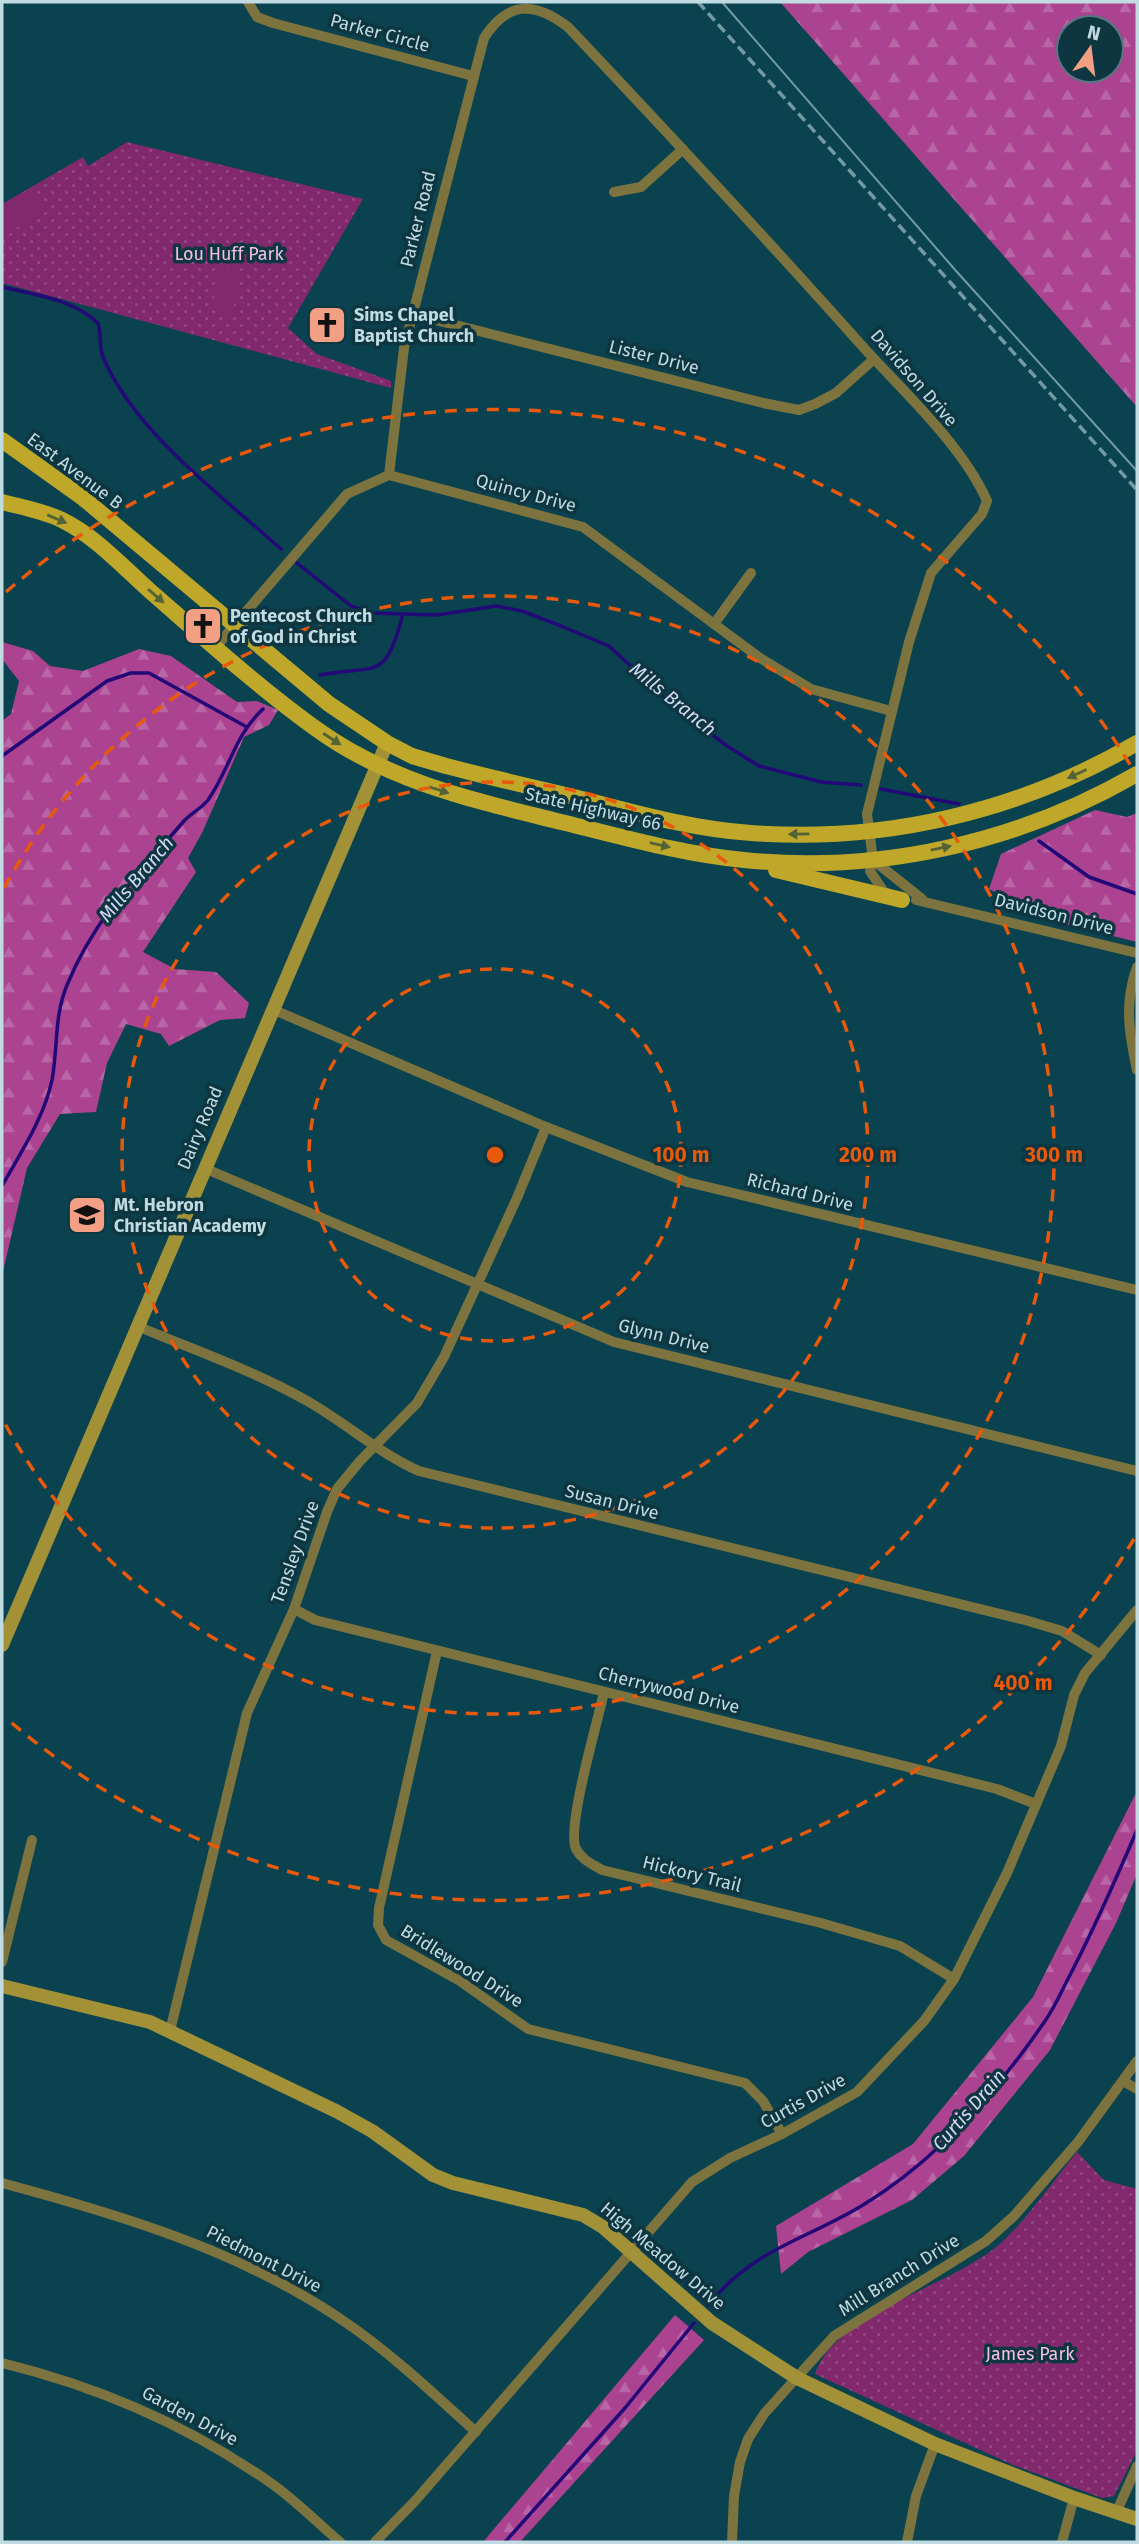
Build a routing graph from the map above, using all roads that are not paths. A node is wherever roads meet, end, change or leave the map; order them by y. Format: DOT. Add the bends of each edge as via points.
graph roads {
  1 [pos="248,2"];
  2 [pos="536,6"];
  3 [pos="473,76"];
  4 [pos="683,149"];
  5 [pos="614,192"];
  6 [pos="412,314"];
  7 [pos="874,359"];
  8 [pos="2,440"];
  9 [pos="389,475"];
  10 [pos="2,502"];
  11 [pos="124,533"];
  12 [pos="751,573"];
  13 [pos="714,624"];
  14 [pos="234,626"];
  15 [pos="215,648"];
  16 [pos="891,711"];
  17 [pos="387,743"];
  18 [pos="1137,743"];
  19 [pos="375,766"];
  20 [pos="1137,774"];
  21 [pos="867,832"];
  22 [pos="709,854"];
  23 [pos="873,860"];
  24 [pos="922,899"];
  25 [pos="902,900"];
  26 [pos="1137,953"];
  27 [pos="1137,967"];
  28 [pos="272,1009"];
  29 [pos="1137,1070"];
  30 [pos="546,1127"];
  31 [pos="204,1168"];
  32 [pos="478,1286"];
  33 [pos="1137,1290"];
  34 [pos="137,1326"];
  35 [pos="374,1446"];
  36 [pos="1137,1471"];
  37 [pos="294,1609"];
  38 [pos="1137,1611"];
  39 [pos="2,1645"];
  40 [pos="437,1651"];
  41 [pos="1101,1655"];
  42 [pos="604,1692"];
  43 [pos="1036,1804"];
  44 [pos="32,1840"];
  45 [pos="2,1962"];
  46 [pos="954,1979"];
  47 [pos="2,1986"];
  48 [pos="170,2031"];
  49 [pos="1137,2061"];
  50 [pos="1123,2081"];
  51 [pos="1137,2090"];
  52 [pos="782,2134"];
  53 [pos="2,2183"];
  54 [pos="630,2251"];
  55 [pos="2,2363"];
  56 [pos="797,2378"];
  57 [pos="476,2432"];
  58 [pos="935,2444"];
  59 [pos="1137,2466"];
  60 [pos="1074,2498"];
  61 [pos="1116,2513"];
  62 [pos="1137,2519"];
  63 [pos="340,2542"];
  64 [pos="375,2542"];
  65 [pos="732,2542"];
  66 [pos="906,2542"];
  67 [pos="1062,2542"];
  1 -- 3 [label="street, Parker Circle" via="257,17 273,23"];
  2 -- 3 [label="street, Parker Road" via="496,19 484,38"];
  2 -- 4 [label="street, Davidson Drive" via="568,27"];
  3 -- 6 [label="street, Parker Road"];
  4 -- 5 [label="street" via="641,187"];
  4 -- 7 [label="street, Davidson Drive"];
  6 -- 7 [label="street, Lister Drive" via="799,410 836,393"];
  6 -- 9 [label="street, Parker Road"];
  7 -- 16 [label="street, Davidson Drive" via="972,473 986,501 982,514 931,573"];
  8 -- 11 [label="main road, East Avenue B" via="49,471"];
  9 -- 13 [label="street, Quincy Drive" via="583,527"];
  9 -- 14 [label="street" via="347,494"];
  10 -- 15 [label="main road, State Highway 66, one-way" via="65,522 105,551"];
  11 -- 14 [label="main road, State Highway 66"];
  12 -- 13 [label="street"];
  13 -- 16 [label="street, Quincy Drive" via="811,689"];
  14 -- 15 [label="street"];
  14 -- 17 [label="main road, State Highway 66" via="329,704"];
  15 -- 19 [label="main road, State Highway 66, one-way" via="313,727"];
  16 -- 21 [label="street, Davidson Drive" via="867,814"];
  17 -- 19 [label="street, Dairy Road"];
  21 -- 17 [label="main road, State Highway 66, one-way" via="751,833 695,826 446,766"];
  18 -- 21 [label="main road, State Highway 66, one-way" via="1067,779 984,810"];
  19 -- 22 [label="main road, State Highway 66, one-way" via="470,800"];
  19 -- 28 [label="street, Dairy Road"];
  23 -- 20 [label="main road, State Highway 66, one-way" via="1013,829 1076,806"];
  21 -- 23 [label="street, Davidson Drive"];
  22 -- 23 [label="main road, State Highway 66" via="790,864"];
  22 -- 25 [label="main road"];
  23 -- 24 [label="street, Davidson Drive"];
  23 -- 25 [label="street, Davidson Drive" via="870,871 874,880 884,892"];
  24 -- 25 [label="street, Davidson Drive"];
  24 -- 26 [label="street, Davidson Drive"];
  27 -- 29 [label="street" via="1129,990 1128,1027"];
  28 -- 30 [label="street, Richard Drive"];
  28 -- 31 [label="street, Dairy Road"];
  30 -- 32 [label="street, Tensley Drive"];
  30 -- 33 [label="street, Richard Drive" via="687,1182"];
  31 -- 32 [label="street, Glynn Drive"];
  31 -- 34 [label="street, Dairy Road"];
  32 -- 35 [label="street, Tensley Drive" via="417,1403"];
  32 -- 36 [label="street, Glynn Drive" via="614,1342"];
  34 -- 35 [label="street, Susan Drive" via="279,1386"];
  34 -- 39 [label="street, Dairy Road"];
  35 -- 37 [label="street, Tensley Drive" via="337,1489"];
  35 -- 41 [label="street, Susan Drive" via="419,1471 472,1486 1037,1623 1062,1631"];
  37 -- 40 [label="street, Cherrywood Drive" via="315,1620"];
  37 -- 48 [label="street, Tensley Drive" via="247,1713"];
  38 -- 41 [label="street, Curtis Drive"];
  40 -- 42 [label="street, Cherrywood Drive"];
  40 -- 52 [label="street, Bridlewood Drive" via="379,1908 378,1925 386,1940 460,1980 528,2029 745,2083 763,2101"];
  41 -- 43 [label="street, Curtis Drive" via="1074,1695 1061,1746"];
  42 -- 43 [label="street, Cherrywood Drive" via="996,1789"];
  42 -- 46 [label="street, Hickory Trail" via="573,1825 576,1848 586,1861 602,1870 900,1946"];
  43 -- 46 [label="street, Curtis Drive"];
  44 -- 45 [label="street"];
  46 -- 52 [label="street, Curtis Drive" via="924,2021 857,2092"];
  47 -- 48 [label="street, High Meadow Drive" via="150,2022"];
  48 -- 54 [label="street, High Meadow Drive" via="336,2111 433,2175 583,2215"];
  49 -- 50 [label="street, Mill Branch Drive"];
  50 -- 51 [label="street"];
  50 -- 56 [label="street, Mill Branch Drive" via="1078,2142 1004,2225 926,2281 834,2336"];
  52 -- 54 [label="street, Curtis Drive" via="692,2182"];
  53 -- 57 [label="street, Piedmont Drive" via="123,2216 261,2273 345,2322"];
  54 -- 56 [label="street, High Meadow Drive" via="712,2323"];
  54 -- 57 [label="street, Curtis Drive"];
  55 -- 63 [label="street, Garden Drive" via="103,2393 151,2413 276,2487"];
  56 -- 58 [label="street, High Meadow Drive"];
  56 -- 65 [label="street, Mill Branch Drive" via="748,2439 734,2496"];
  57 -- 64 [label="street, Curtis Drive"];
  58 -- 60 [label="street, High Meadow Drive"];
  58 -- 66 [label="street"];
  59 -- 61 [label="street"];
  60 -- 61 [label="street, High Meadow Drive"];
  60 -- 67 [label="street"];
  61 -- 62 [label="street, High Meadow Drive"];
}
